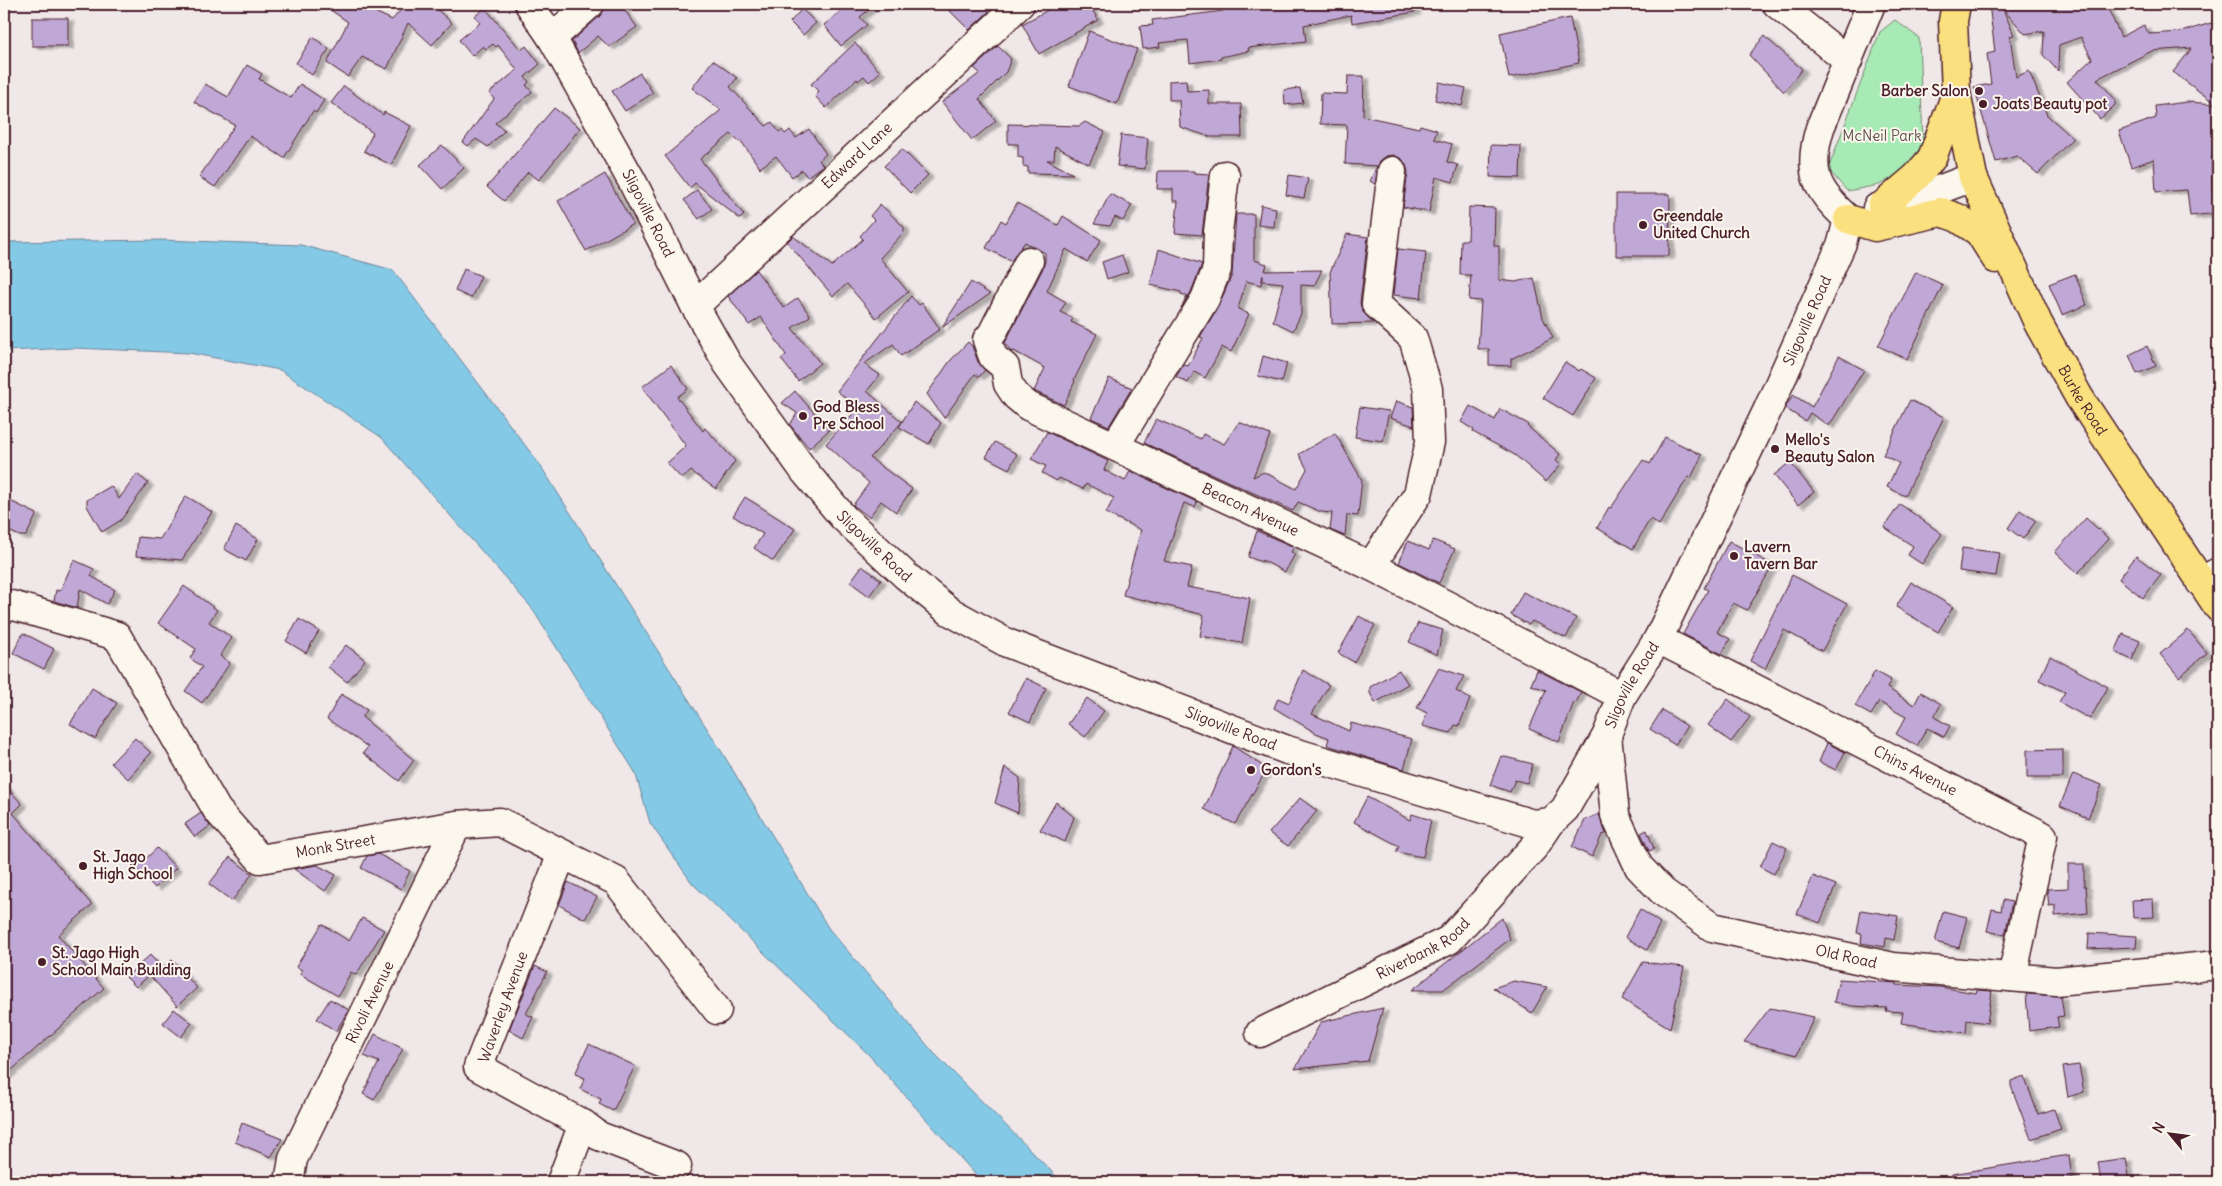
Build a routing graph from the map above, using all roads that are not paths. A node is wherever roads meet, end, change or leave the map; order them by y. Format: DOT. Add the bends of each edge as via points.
graph roads {
  1 [pos="529,4"];
  2 [pos="590,4"];
  3 [pos="1020,4"];
  4 [pos="1776,4"];
  5 [pos="1871,4"];
  6 [pos="1956,4"];
  7 [pos="552,38"];
  8 [pos="1848,61"];
  9 [pos="1956,92"];
  10 [pos="1392,171"];
  11 [pos="1225,175"];
  12 [pos="1973,177"];
  13 [pos="1882,206"];
  14 [pos="1848,220"];
  15 [pos="1028,261"];
  16 [pos="695,306"];
  17 [pos="2038,323"];
  18 [pos="1115,446"];
  19 [pos="1371,566"];
  20 [pos="2209,577"];
  21 [pos="2218,607"];
  22 [pos="4,609"];
  23 [pos="1658,638"];
  24 [pos="1622,696"];
  25 [pos="1607,735"];
  26 [pos="1551,822"];
  27 [pos="457,825"];
  28 [pos="562,854"];
  29 [pos="2217,965"];
  30 [pos="2012,977"];
  31 [pos="717,1010"];
  32 [pos="1260,1033"];
  33 [pos="583,1124"];
  34 [pos="677,1166"];
  35 [pos="289,1182"];
  36 [pos="561,1182"];
  1 -- 7 [label="street, Sligoville Road"];
  2 -- 7 [label="street"];
  3 -- 16 [label="street, Edward Lane"];
  4 -- 8 [label="street"];
  5 -- 8 [label="street"];
  6 -- 9 [label="main road" via="1953,21"];
  7 -- 16 [label="street, Sligoville Road" via="632,181"];
  8 -- 14 [label="street" via="1814,149 1817,181 1829,202"];
  9 -- 12 [label="main road, Burke Road"];
  9 -- 13 [label="main road" via="1932,158 1916,177"];
  10 -- 19 [label="street" via="1376,304 1413,338 1428,389 1430,442 1418,494"];
  11 -- 18 [label="street" via="1218,232 1218,268 1205,300"];
  12 -- 13 [label="street"];
  12 -- 17 [label="main road, Burke Road"];
  13 -- 14 [label="street"];
  14 -- 17 [label="main road" via="1875,226 1941,212 1958,218 1979,232"];
  14 -- 23 [label="street, Sligoville Road" via="1842,243 1772,400"];
  15 -- 18 [label="street, Beacon Avenue" via="987,340 993,357 1005,368 1008,384 1016,396 1028,406"];
  16 -- 26 [label="street, Sligoville Road" via="727,363 805,472 843,517 949,611 1007,642 1287,750 1533,824"];
  17 -- 20 [label="main road, Burke Road" via="2078,396"];
  18 -- 19 [label="street, Beacon Avenue"];
  19 -- 24 [label="street, Beacon Avenue"];
  20 -- 21 [label="main road, Burke Road"];
  22 -- 27 [label="street, Monk Street" via="11,606 117,636 217,810 260,859"];
  23 -- 24 [label="street, Sligoville Road"];
  23 -- 30 [label="street, Chins Avenue" via="2043,836"];
  24 -- 25 [label="street, Sligoville Road"];
  25 -- 26 [label="street, Sligoville Road" via="1565,809"];
  25 -- 30 [label="street, Old Road" via="1615,815 1639,868 1663,892 1712,927 1892,967"];
  26 -- 32 [label="street, Riverbank Road" via="1535,846 1449,940"];
  27 -- 28 [label="street, Monk Street" via="500,822"];
  27 -- 35 [label="street, Rivoli Avenue" via="294,1159"];
  28 -- 31 [label="street, Monk Street" via="616,881"];
  28 -- 33 [label="street, Waverley Avenue" via="478,1067"];
  29 -- 30 [label="street, Old Road" via="2056,981"];
  33 -- 34 [label="street, Waverley Avenue" via="599,1136"];
  33 -- 36 [label="street"];
}
